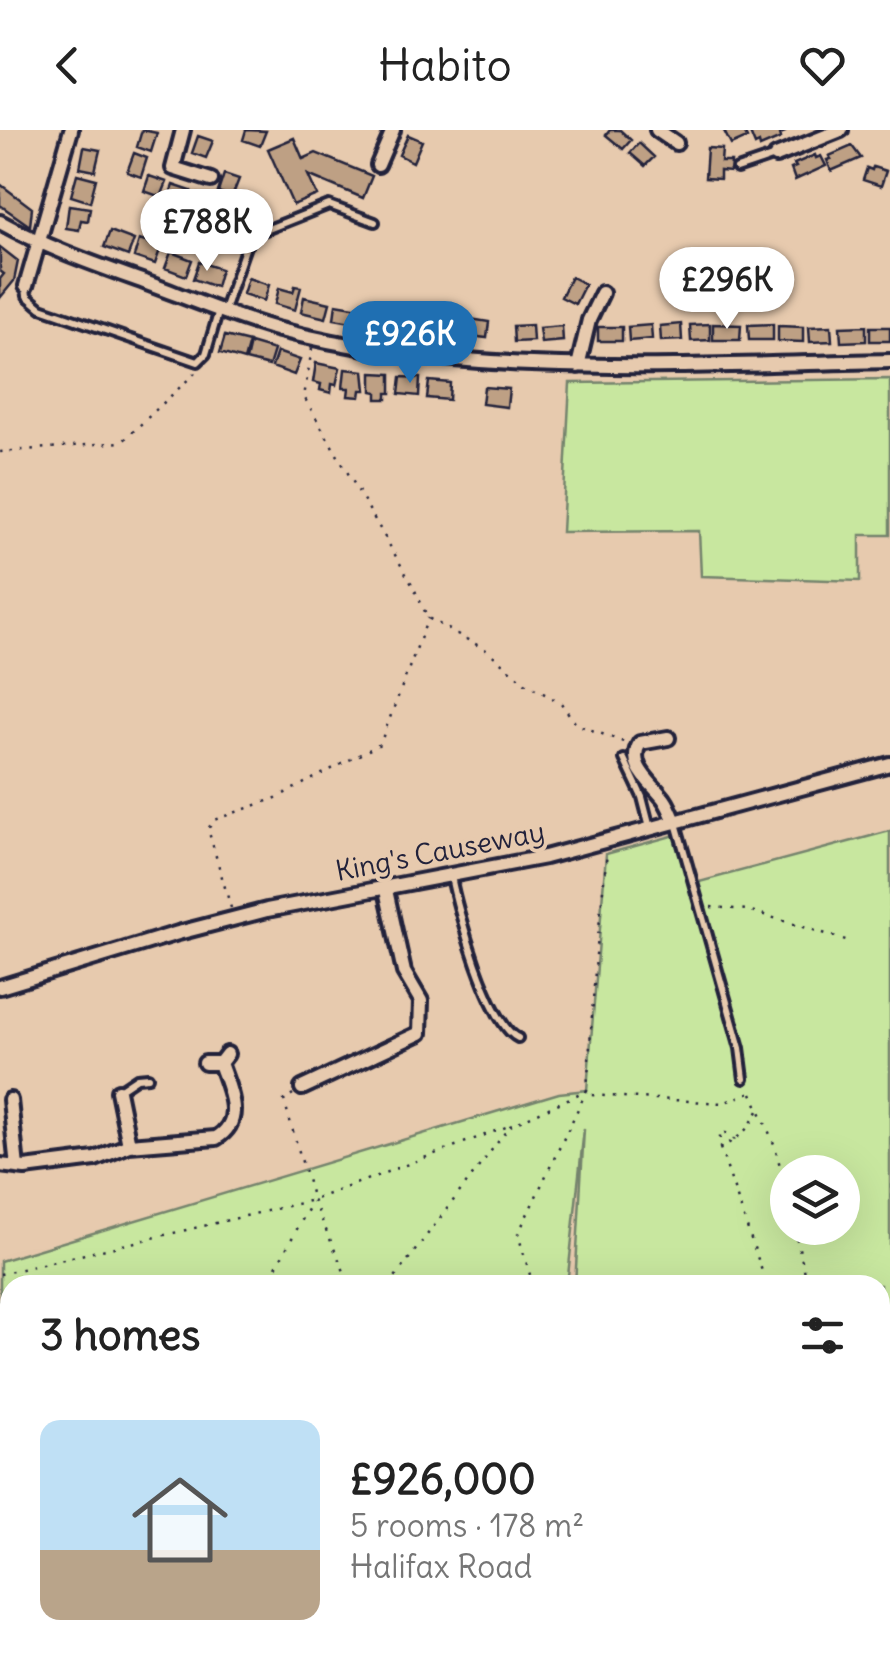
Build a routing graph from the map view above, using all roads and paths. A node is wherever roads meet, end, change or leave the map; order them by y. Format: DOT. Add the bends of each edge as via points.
graph roads {
  1 [pos="71,130"];
  2 [pos="183,130"];
  3 [pos="392,130"];
  4 [pos="657,130"];
  5 [pos="797,130"];
  6 [pos="841,130"];
  7 [pos="676,143"];
  8 [pos="803,145"];
  9 [pos="776,156"];
  10 [pos="378,165"];
  11 [pos="738,169"];
  12 [pos="211,180"];
  13 [pos="0,222"];
  14 [pos="376,222"];
  15 [pos="36,242"];
  16 [pos="26,286"];
  17 [pos="602,293"];
  18 [pos="222,310"];
  19 [pos="314,336"];
  20 [pos="201,362"];
  21 [pos="890,362"];
  22 [pos="578,366"];
  23 [pos="0,452"];
  24 [pos="428,618"];
  25 [pos="668,738"];
  26 [pos="638,747"];
  27 [pos="624,759"];
  28 [pos="890,764"];
  29 [pos="675,822"];
  30 [pos="650,830"];
  31 [pos="609,840"];
  32 [pos="451,876"];
  33 [pos="386,890"];
  34 [pos="700,906"];
  35 [pos="234,919"];
  36 [pos="849,941"];
  37 [pos="0,987"];
  38 [pos="518,1038"];
  39 [pos="204,1064"];
  40 [pos="148,1076"];
  41 [pos="744,1079"];
  42 [pos="302,1088"];
  43 [pos="587,1090"];
  44 [pos="118,1091"];
  45 [pos="10,1100"];
  46 [pos="760,1108"];
  47 [pos="510,1126"];
  48 [pos="735,1140"];
  49 [pos="129,1144"];
  50 [pos="720,1148"];
  51 [pos="777,1155"];
  52 [pos="0,1164"];
  53 [pos="17,1167"];
  54 [pos="313,1200"];
  55 [pos="798,1245"];
  56 [pos="0,1274"];
  57 [pos="762,1274"];
  58 [pos="272,1275"];
  59 [pos="346,1275"];
  60 [pos="397,1275"];
  61 [pos="530,1275"];
  62 [pos="806,1275"];
  1 -- 15 [label="street"];
  2 -- 12 [label="street" via="173,168"];
  3 -- 10 [label="street"];
  4 -- 7 [label="street"];
  5 -- 8 [label="street"];
  6 -- 8 [label="street"];
  8 -- 9 [label="street"];
  9 -- 11 [label="lane"];
  13 -- 15 [label="street"];
  14 -- 18 [label="lane" via="330,205 258,233 246,246"];
  15 -- 16 [label="street"];
  15 -- 18 [label="street"];
  16 -- 20 [label="lane" via="41,308"];
  17 -- 22 [label="street"];
  18 -- 19 [label="street"];
  18 -- 20 [label="lane"];
  19 -- 22 [label="street"];
  19 -- 24 [label="path" via="304,397"];
  20 -- 23 [label="path" via="122,442"];
  21 -- 22 [label="street"];
  24 -- 26 [label="path" via="488,650 525,683 562,703 576,724"];
  24 -- 35 [label="path" via="380,744 276,798 214,820 208,829"];
  25 -- 26 [label="street"];
  26 -- 29 [label="street" via="645,780 666,800"];
  27 -- 30 [label="lane"];
  28 -- 29 [label="street, King's Causeway"];
  29 -- 30 [label="street, King's Causeway"];
  29 -- 34 [label="lane"];
  30 -- 31 [label="street, King's Causeway"];
  31 -- 32 [label="street, King's Causeway"];
  31 -- 43 [label="path"];
  32 -- 33 [label="street, King's Causeway"];
  32 -- 38 [label="lane" via="500,1022"];
  33 -- 35 [label="street, King's Causeway"];
  33 -- 42 [label="street" via="404,972 421,1001 420,1033"];
  34 -- 36 [label="path" via="748,910"];
  34 -- 41 [label="lane"];
  35 -- 37 [label="street, King's Causeway"];
  39 -- 49 [label="street" via="223,1058 234,1102 228,1131 216,1138"];
  40 -- 44 [label="lane"];
  42 -- 54 [label="path" via="284,1100"];
  43 -- 46 [label="path" via="722,1103 751,1092"];
  43 -- 47 [label="path"];
  43 -- 61 [label="path" via="518,1234"];
  44 -- 49 [label="street"];
  45 -- 53 [label="street"];
  46 -- 48 [label="path"];
  46 -- 51 [label="path"];
  47 -- 54 [label="path"];
  47 -- 60 [label="path"];
  48 -- 50 [label="path"];
  48 -- 50 [label="path" via="720,1133"];
  49 -- 53 [label="street" via="95,1159"];
  50 -- 57 [label="path"];
  52 -- 53 [label="street"];
  54 -- 56 [label="path"];
  54 -- 58 [label="path"];
  54 -- 59 [label="path"];
  55 -- 62 [label="path"];
}
